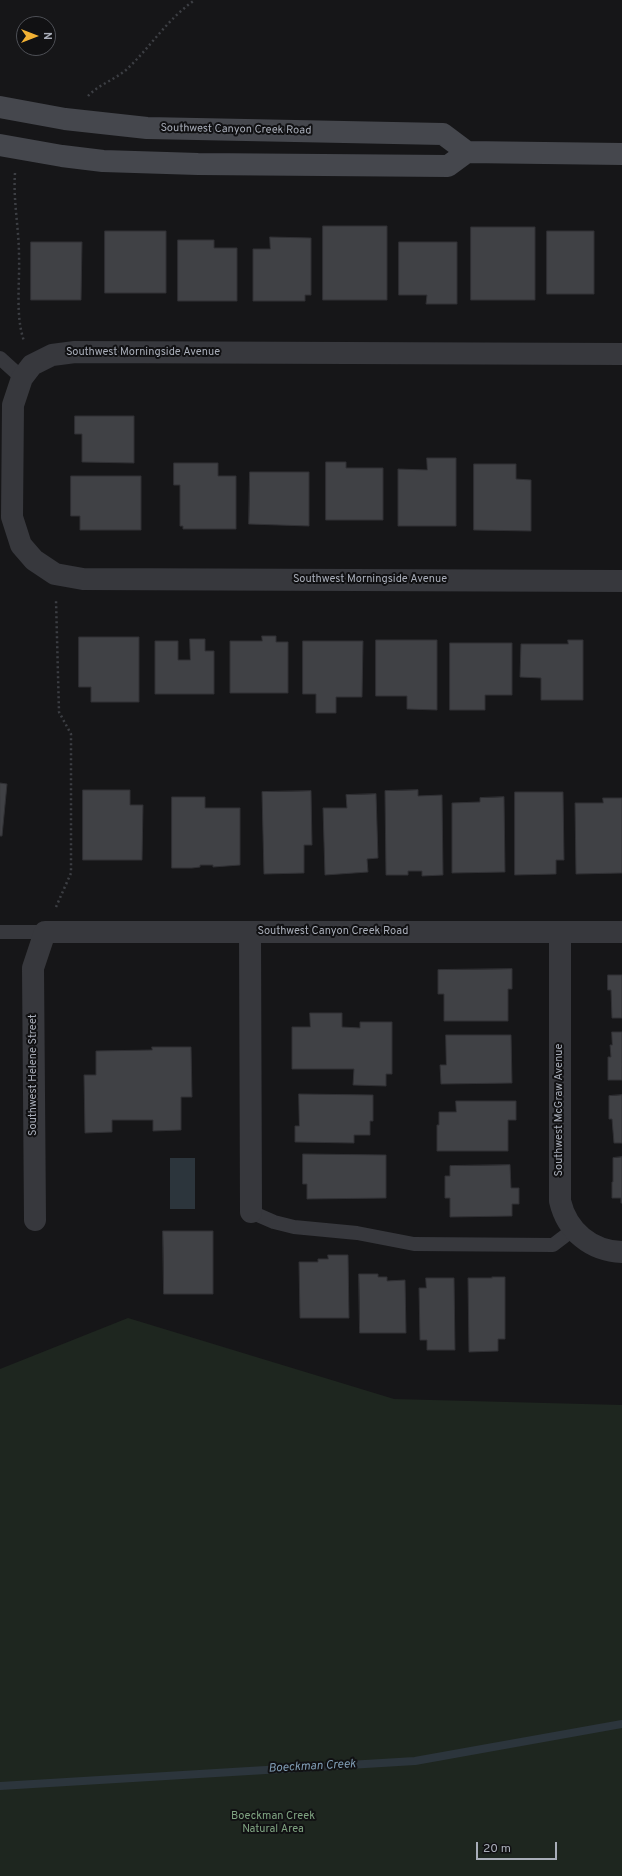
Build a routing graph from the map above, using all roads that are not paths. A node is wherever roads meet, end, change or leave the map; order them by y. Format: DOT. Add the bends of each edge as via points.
graph roads {
  1 [pos="0,107"];
  2 [pos="10,147"];
  3 [pos="467,152"];
  4 [pos="622,154"];
  5 [pos="622,354"];
  6 [pos="0,358"];
  7 [pos="27,372"];
  8 [pos="622,581"];
  9 [pos="0,932"];
  10 [pos="44,932"];
  11 [pos="560,932"];
  12 [pos="622,932"];
  13 [pos="250,933"];
  14 [pos="251,1212"];
  15 [pos="35,1220"];
  16 [pos="574,1229"];
  17 [pos="622,1252"];
  1 -- 3 [label="main road, Southwest Canyon Creek Road" via="65,119 147,128 444,134"];
  2 -- 3 [label="main road" via="103,161 198,164 448,166"];
  3 -- 4 [label="main road"];
  5 -- 7 [label="street, Southwest Morningside Avenue" via="75,352 52,355"];
  6 -- 7 [label="lane"];
  7 -- 8 [label="street, Southwest Morningside Avenue" via="13,405 12,517 21,544 34,560 55,574 83,579"];
  9 -- 10 [label="lane"];
  10 -- 13 [label="street, Southwest Canyon Creek Road"];
  10 -- 15 [label="street, Southwest Helene Street" via="33,968"];
  11 -- 12 [label="street, Southwest Canyon Creek Road"];
  11 -- 13 [label="street, Southwest Canyon Creek Road"];
  11 -- 16 [label="street, Southwest McGraw Avenue" via="560,1200 564,1215"];
  13 -- 14 [label="street"];
  14 -- 16 [label="lane" via="294,1227 356,1233 414,1244 553,1245"];
  16 -- 17 [label="street, Southwest McGraw Avenue" via="598,1248"];
}
